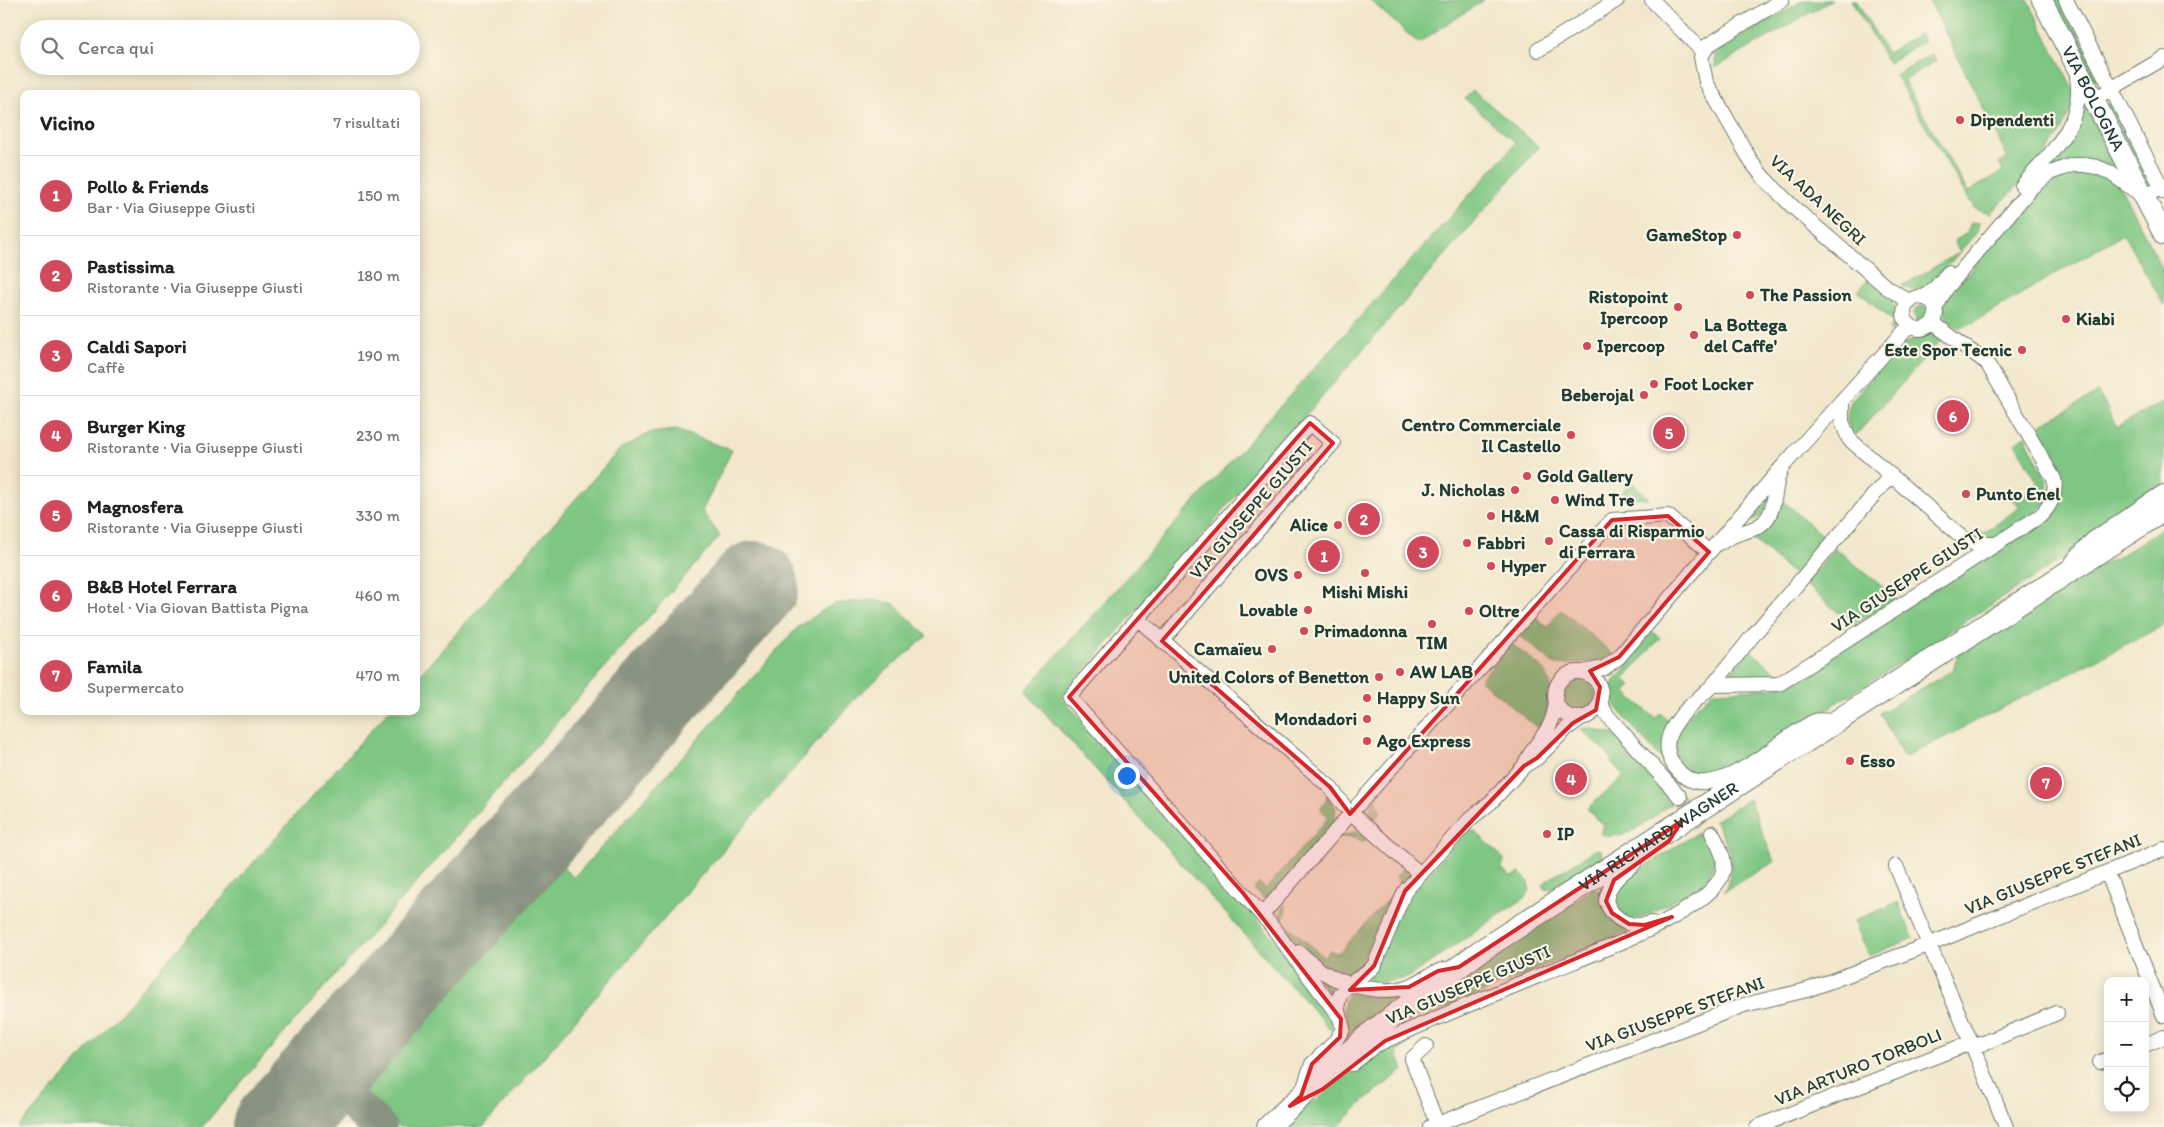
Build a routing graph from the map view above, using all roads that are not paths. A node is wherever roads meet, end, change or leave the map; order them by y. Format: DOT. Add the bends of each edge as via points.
graph roads {
  1 [pos="1617,0"];
  2 [pos="1652,0"];
  3 [pos="1782,0"];
  4 [pos="2042,0"];
  5 [pos="2066,0"];
  6 [pos="1538,50"];
  7 [pos="1703,52"];
  8 [pos="2164,58"];
  9 [pos="2075,64"];
  10 [pos="2111,89"];
  11 [pos="2093,99"];
  12 [pos="2157,192"];
  13 [pos="2164,235"];
  14 [pos="1916,300"];
  15 [pos="1934,316"];
  16 [pos="1910,325"];
  17 [pos="1842,400"];
  18 [pos="1783,466"];
  19 [pos="1891,475"];
  20 [pos="2164,495"];
  21 [pos="2164,510"];
  22 [pos="2164,523"];
  23 [pos="1999,543"];
  24 [pos="1709,552"];
  25 [pos="2067,573"];
  26 [pos="1138,619"];
  27 [pos="1162,640"];
  28 [pos="1615,661"];
  29 [pos="1583,672"];
  30 [pos="1714,685"];
  31 [pos="1601,693"];
  32 [pos="1556,700"];
  33 [pos="1583,717"];
  34 [pos="1838,721"];
  35 [pos="1622,731"];
  36 [pos="1524,766"];
  37 [pos="1680,797"];
  38 [pos="1351,812"];
  39 [pos="1682,821"];
  40 [pos="1712,834"];
  41 [pos="2164,849"];
  42 [pos="1896,866"];
  43 [pos="2107,872"];
  44 [pos="1420,874"];
  45 [pos="1672,917"];
  46 [pos="1266,919"];
  47 [pos="1928,944"];
  48 [pos="1459,967"];
  49 [pos="1348,984"];
  50 [pos="2057,1012"];
  51 [pos="2164,1016"];
  52 [pos="1341,1019"];
  53 [pos="2164,1037"];
  54 [pos="2149,1043"];
  55 [pos="1973,1044"];
  56 [pos="1426,1046"];
  57 [pos="1296,1101"];
  58 [pos="1434,1126"];
  59 [pos="1268,1127"];
  60 [pos="1758,1127"];
  61 [pos="2006,1127"];
  1 -- 6 [label="street"];
  2 -- 7 [label="street"];
  3 -- 7 [label="street" via="1712,41"];
  4 -- 9 [label="street, VIA BOLOGNA"];
  5 -- 10 [label="street, VIA BOLOGNA"];
  7 -- 14 [label="street, VIA ADA NEGRI" via="1702,69 1708,86 1755,167 1793,207 1885,286"];
  8 -- 10 [label="street"];
  9 -- 11 [label="street, VIA BOLOGNA"];
  9 -- 14 [label="street" via="2080,95 2070,127 1935,288"];
  10 -- 11 [label="street"];
  10 -- 12 [label="street, VIA BOLOGNA"];
  11 -- 12 [label="street, VIA BOLOGNA"];
  12 -- 13 [label="street, VIA BOLOGNA"];
  12 -- 15 [label="street" via="2097,167 2078,165 2050,173 2032,187 1952,282"];
  14 -- 15 [label="street" via="1930,301"];
  14 -- 16 [label="street" via="1905,314"];
  15 -- 16 [label="street" via="1924,329"];
  15 -- 23 [label="street" via="1986,363 2054,479 2054,493 2045,512"];
  16 -- 17 [label="street"];
  17 -- 18 [label="street"];
  17 -- 19 [label="street, VIA GIUSEPPE GIUSTI" via="1842,422 1849,438"];
  18 -- 24 [label="street"];
  18 -- 24 [label="street" via="1767,520 1730,536"];
  19 -- 23 [label="street, VIA GIUSEPPE GIUSTI" via="1968,542 1983,545"];
  19 -- 30 [label="street"];
  20 -- 25 [label="street" via="2094,542"];
  21 -- 25 [label="main road, VIA RICHARD WAGNER"];
  22 -- 25 [label="street, VIA RICHARD WAGNER" via="2110,558"];
  23 -- 30 [label="street, VIA GIUSEPPE GIUSTI" via="1779,684"];
  24 -- 28 [label="street"];
  24 -- 38 [label="street" via="1668,516 1612,520"];
  25 -- 34 [label="main road, VIA RICHARD WAGNER"];
  26 -- 27 [label="street"];
  26 -- 27 [label="street, VIA GIUSEPPE GIUSTI" via="1310,423 1333,443"];
  26 -- 46 [label="street, VIA GIUSEPPE GIUSTI" via="1069,697"];
  27 -- 38 [label="street" via="1330,787"];
  28 -- 29 [label="street" via="1604,668"];
  28 -- 31 [label="street"];
  29 -- 31 [label="street" via="1595,678"];
  29 -- 32 [label="street" via="1574,672 1560,680 1555,692"];
  30 -- 34 [label="street" via="1686,709 1667,741 1674,766 1680,774 1696,782 1721,780 1816,720"];
  31 -- 33 [label="street" via="1596,710"];
  31 -- 35 [label="street" via="1606,714"];
  32 -- 33 [label="street" via="1567,715"];
  32 -- 36 [label="street" via="1551,726 1531,750"];
  33 -- 35 [label="street" via="1606,720"];
  33 -- 36 [label="street" via="1566,729 1538,758"];
  34 -- 39 [label="main road, VIA RICHARD WAGNER"];
  35 -- 37 [label="street"];
  36 -- 44 [label="street"];
  38 -- 44 [label="street"];
  38 -- 46 [label="street"];
  39 -- 45 [label="street, VIA GIUSEPPE GIUSTI" via="1669,841 1635,862 1614,880 1606,901 1612,913 1629,924 1645,925"];
  39 -- 48 [label="main road, VIA RICHARD WAGNER"];
  40 -- 45 [label="street, VIA GIUSEPPE GIUSTI" via="1724,859 1724,870 1698,902"];
  41 -- 43 [label="street, VIA GIUSEPPE STEFANI"];
  42 -- 47 [label="street"];
  43 -- 47 [label="street, VIA GIUSEPPE STEFANI"];
  43 -- 51 [label="street"];
  44 -- 49 [label="street" via="1405,891 1374,966"];
  45 -- 57 [label="street, VIA GIUSEPPE GIUSTI" via="1642,933 1384,1041 1364,1053 1323,1089"];
  46 -- 49 [label="street, VIA GIUSEPPE GIUSTI" via="1323,972"];
  46 -- 52 [label="street, VIA GIUSEPPE GIUSTI"];
  47 -- 55 [label="street"];
  47 -- 58 [label="street, VIA GIUSEPPE STEFANI" via="1807,990 1744,1005"];
  48 -- 49 [label="street, VIA GIUSEPPE GIUSTI" via="1438,971 1408,987 1372,989"];
  48 -- 57 [label="main road, VIA RICHARD WAGNER" via="1368,1035"];
  49 -- 52 [label="street" via="1338,1002"];
  50 -- 55 [label="street, VIA ARTURO TORBOLI"];
  52 -- 57 [label="street" via="1343,1030 1340,1037 1312,1064"];
  53 -- 54 [label="street"];
  55 -- 60 [label="street, VIA ARTURO TORBOLI"];
  55 -- 61 [label="street"];
  56 -- 58 [label="street, VIA GIUSEPPE STEFANI" via="1412,1060"];
  57 -- 59 [label="main road, VIA RICHARD WAGNER"];
}
